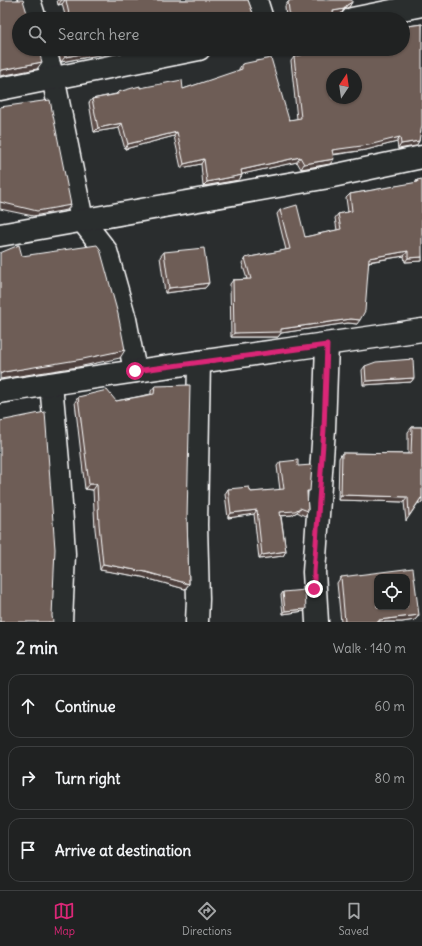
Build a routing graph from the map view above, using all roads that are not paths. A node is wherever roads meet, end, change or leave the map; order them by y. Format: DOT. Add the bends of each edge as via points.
graph roads {
  1 [pos="29,0"];
  2 [pos="256,0"];
  3 [pos="422,5"];
  4 [pos="33,12"];
  5 [pos="260,12"];
  6 [pos="387,12"];
  7 [pos="46,56"];
  8 [pos="162,56"];
  9 [pos="53,77"];
  10 [pos="0,89"];
  11 [pos="422,157"];
  12 [pos="82,220"];
  13 [pos="0,235"];
  14 [pos="422,330"];
  15 [pos="327,345"];
  16 [pos="199,362"];
  17 [pos="135,371"];
  18 [pos="50,384"];
  19 [pos="0,392"];
  20 [pos="61,622"];
  21 [pos="197,622"];
  22 [pos="317,622"];
  1 -- 4 [label="street"];
  2 -- 5 [label="street"];
  3 -- 6 [label="street"];
  7 -- 9 [label="street"];
  8 -- 9 [label="street"];
  9 -- 10 [label="street"];
  9 -- 12 [label="street"];
  11 -- 12 [label="street" via="323,178"];
  12 -- 13 [label="street"];
  12 -- 17 [label="street" via="106,251 125,319"];
  14 -- 15 [label="street"];
  15 -- 16 [label="street"];
  15 -- 22 [label="street" via="314,572"];
  16 -- 17 [label="street"];
  16 -- 21 [label="street"];
  17 -- 18 [label="street"];
  18 -- 19 [label="street"];
  18 -- 20 [label="street" via="64,554"];
}
